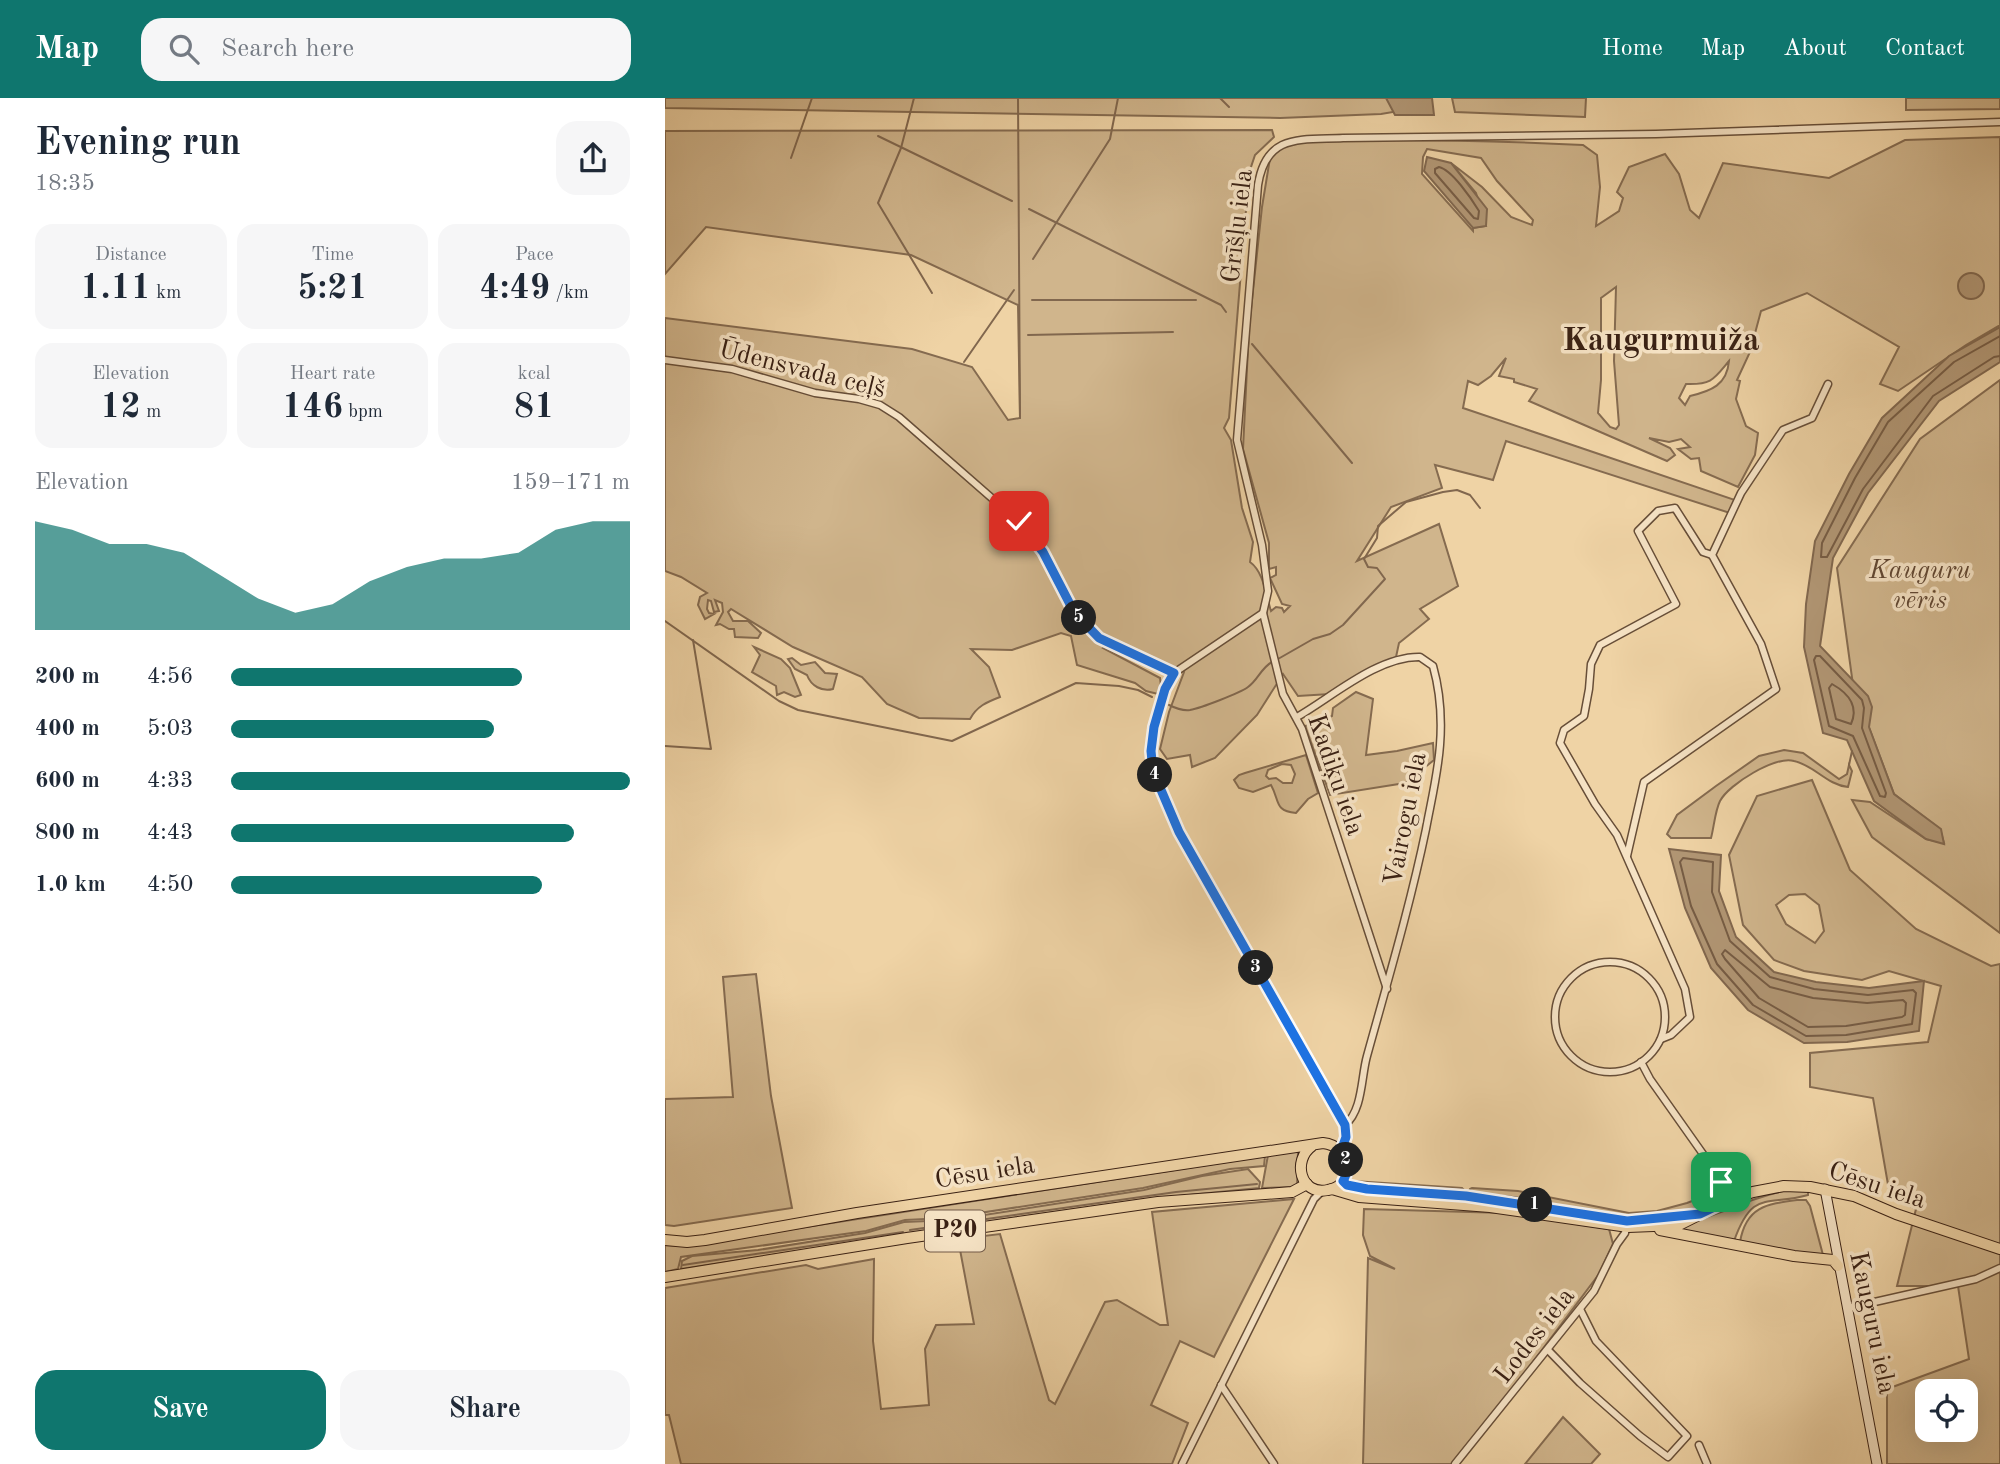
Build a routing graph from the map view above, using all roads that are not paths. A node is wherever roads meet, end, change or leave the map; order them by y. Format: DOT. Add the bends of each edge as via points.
graph roads {
  1 [pos="2000,122"];
  2 [pos="665,360"];
  3 [pos="1828,384"];
  4 [pos="1713,555"];
  5 [pos="1263,614"];
  6 [pos="1174,673"];
  7 [pos="1297,717"];
  8 [pos="1627,858"];
  9 [pos="1387,989"];
  10 [pos="1661,1038"];
  11 [pos="1641,1062"];
  12 [pos="1346,1127"];
  13 [pos="1312,1146"];
  14 [pos="1337,1148"];
  15 [pos="1343,1181"];
  16 [pos="1318,1188"];
  17 [pos="1825,1189"];
  18 [pos="1729,1200"];
  19 [pos="1700,1214"];
  20 [pos="1627,1224"];
  21 [pos="1642,1226"];
  22 [pos="1298,1232"];
  23 [pos="665,1240"];
  24 [pos="2000,1249"];
  25 [pos="1838,1266"];
  26 [pos="2000,1268"];
  27 [pos="665,1277"];
  28 [pos="1848,1308"];
  29 [pos="1580,1309"];
  30 [pos="1548,1350"];
  31 [pos="1221,1385"];
  32 [pos="1699,1446"];
  33 [pos="1182,1464"];
  34 [pos="1274,1464"];
  35 [pos="1455,1464"];
  36 [pos="1707,1464"];
  37 [pos="1877,1464"];
  1 -- 5 [label="street, Grīšļu iela" via="1656,134 1343,138 1292,141 1271,151 1261,165 1258,185 1237,440 1262,545 1268,591"];
  2 -- 6 [label="street, Ūdensvada ceļš" via="732,369 815,393 880,405 1019,521 1043,552 1074,612 1099,638"];
  3 -- 4 [label="street" via="1812,418 1783,430 1741,493"];
  4 -- 8 [label="street" via="1761,645 1776,689 1644,782"];
  4 -- 8 [label="street" via="1703,552 1675,509 1658,511 1638,531 1676,604 1600,645 1591,664 1584,716 1564,730 1560,743"];
  5 -- 6 [label="street"];
  5 -- 7 [label="street, Kadiķu iela" via="1283,694"];
  6 -- 12 [label="street" via="1154,727 1151,751 1157,781 1179,832"];
  7 -- 9 [label="street, Kadiķu iela"];
  7 -- 9 [label="street, Vairogu iela" via="1394,661 1420,657 1433,666 1440,746 1414,886"];
  8 -- 10 [label="street" via="1685,989 1690,1017"];
  9 -- 12 [label="street, Vairogu iela" via="1352,1120"];
  10 -- 11 [label="street"];
  10 -- 11 [label="street" via="1663,1001 1641,970 1612,961 1596,963 1569,980 1555,1012 1556,1029 1573,1058 1605,1072 1622,1071"];
  11 -- 18 [label="street" via="1715,1171"];
  12 -- 14 [label="street, Vairogu iela" via="1346,1137"];
  13 -- 14 [label="main road, Cēsu iela" via="1323,1143"];
  13 -- 16 [label="main road" via="1303,1153 1301,1175"];
  13 -- 23 [label="main road, Cēsu iela / P20" via="1106,1174 705,1240"];
  14 -- 15 [label="main road" via="1347,1162"];
  15 -- 16 [label="main road, Cēsu iela"];
  15 -- 20 [label="main road, Cēsu iela" via="1367,1189 1466,1196"];
  16 -- 20 [label="main road, Cēsu iela" via="1359,1197"];
  16 -- 22 [label="street"];
  16 -- 22 [label="street"];
  16 -- 27 [label="main road, Cēsu iela / P20" via="1158,1202"];
  17 -- 18 [label="main road, Cēsu iela" via="1784,1186"];
  17 -- 24 [label="main road, Cēsu iela"];
  17 -- 25 [label="main road, Kauguru iela"];
  18 -- 19 [label="main road, Cēsu iela"];
  19 -- 20 [label="main road, Cēsu iela"];
  19 -- 21 [label="main road, Cēsu iela" via="1679,1225"];
  20 -- 21 [label="main road, Cēsu iela"];
  20 -- 29 [label="street, Lodes iela" via="1594,1291"];
  21 -- 25 [label="main road" via="1833,1260"];
  22 -- 31 [label="street"];
  25 -- 28 [label="main road, Kauguru iela"];
  26 -- 28 [label="street" via="1976,1279"];
  28 -- 37 [label="main road, Kauguru iela"];
  29 -- 30 [label="street, Lodes iela"];
  29 -- 30 [label="street" via="1596,1341 1687,1436 1668,1457"];
  30 -- 35 [label="street, Lodes iela"];
  31 -- 33 [label="street"];
  31 -- 34 [label="street"];
  32 -- 36 [label="street"];
}
